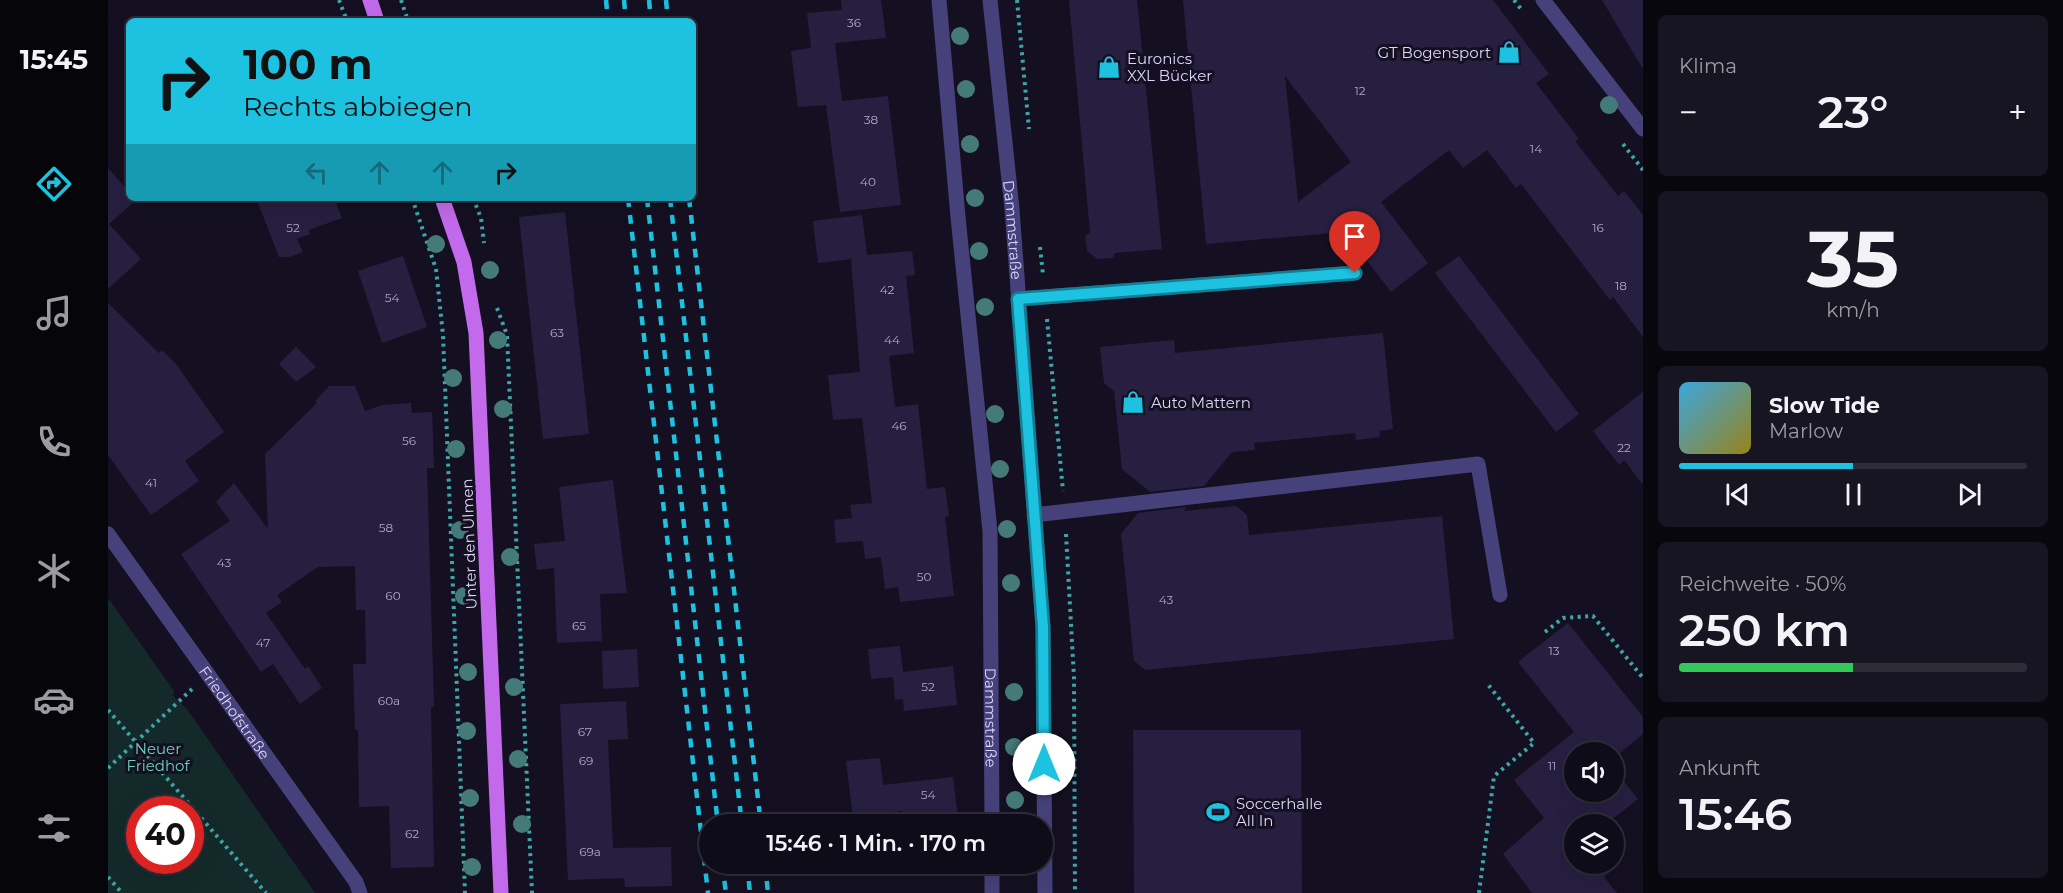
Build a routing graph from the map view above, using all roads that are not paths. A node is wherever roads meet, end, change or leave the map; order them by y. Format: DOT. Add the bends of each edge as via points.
graph roads {
  1 [pos="370,0"];
  2 [pos="939,0"];
  3 [pos="990,0"];
  4 [pos="1543,0"];
  5 [pos="376,18"];
  6 [pos="1643,129"];
  7 [pos="442,201"];
  8 [pos="1355,273"];
  9 [pos="1018,299"];
  10 [pos="1035,515"];
  11 [pos="108,534"];
  12 [pos="1500,595"];
  13 [pos="992,814"];
  14 [pos="992,874"];
  15 [pos="360,893"];
  16 [pos="501,893"];
  17 [pos="992,893"];
  18 [pos="1045,893"];
  1 -- 5 [label="main road"];
  2 -- 13 [label="street, Dammstraße" via="990,531"];
  3 -- 9 [label="street, Dammstraße"];
  4 -- 6 [label="street"];
  7 -- 16 [label="main road, Unter den Ulmen" via="464,262 479,369"];
  8 -- 9 [label="street"];
  9 -- 10 [label="street, Dammstraße"];
  10 -- 12 [label="street" via="1478,464"];
  10 -- 18 [label="street, Dammstraße" via="1043,627"];
  11 -- 15 [label="street, Friedhofstraße" via="356,882"];
  14 -- 17 [label="street"];
}
